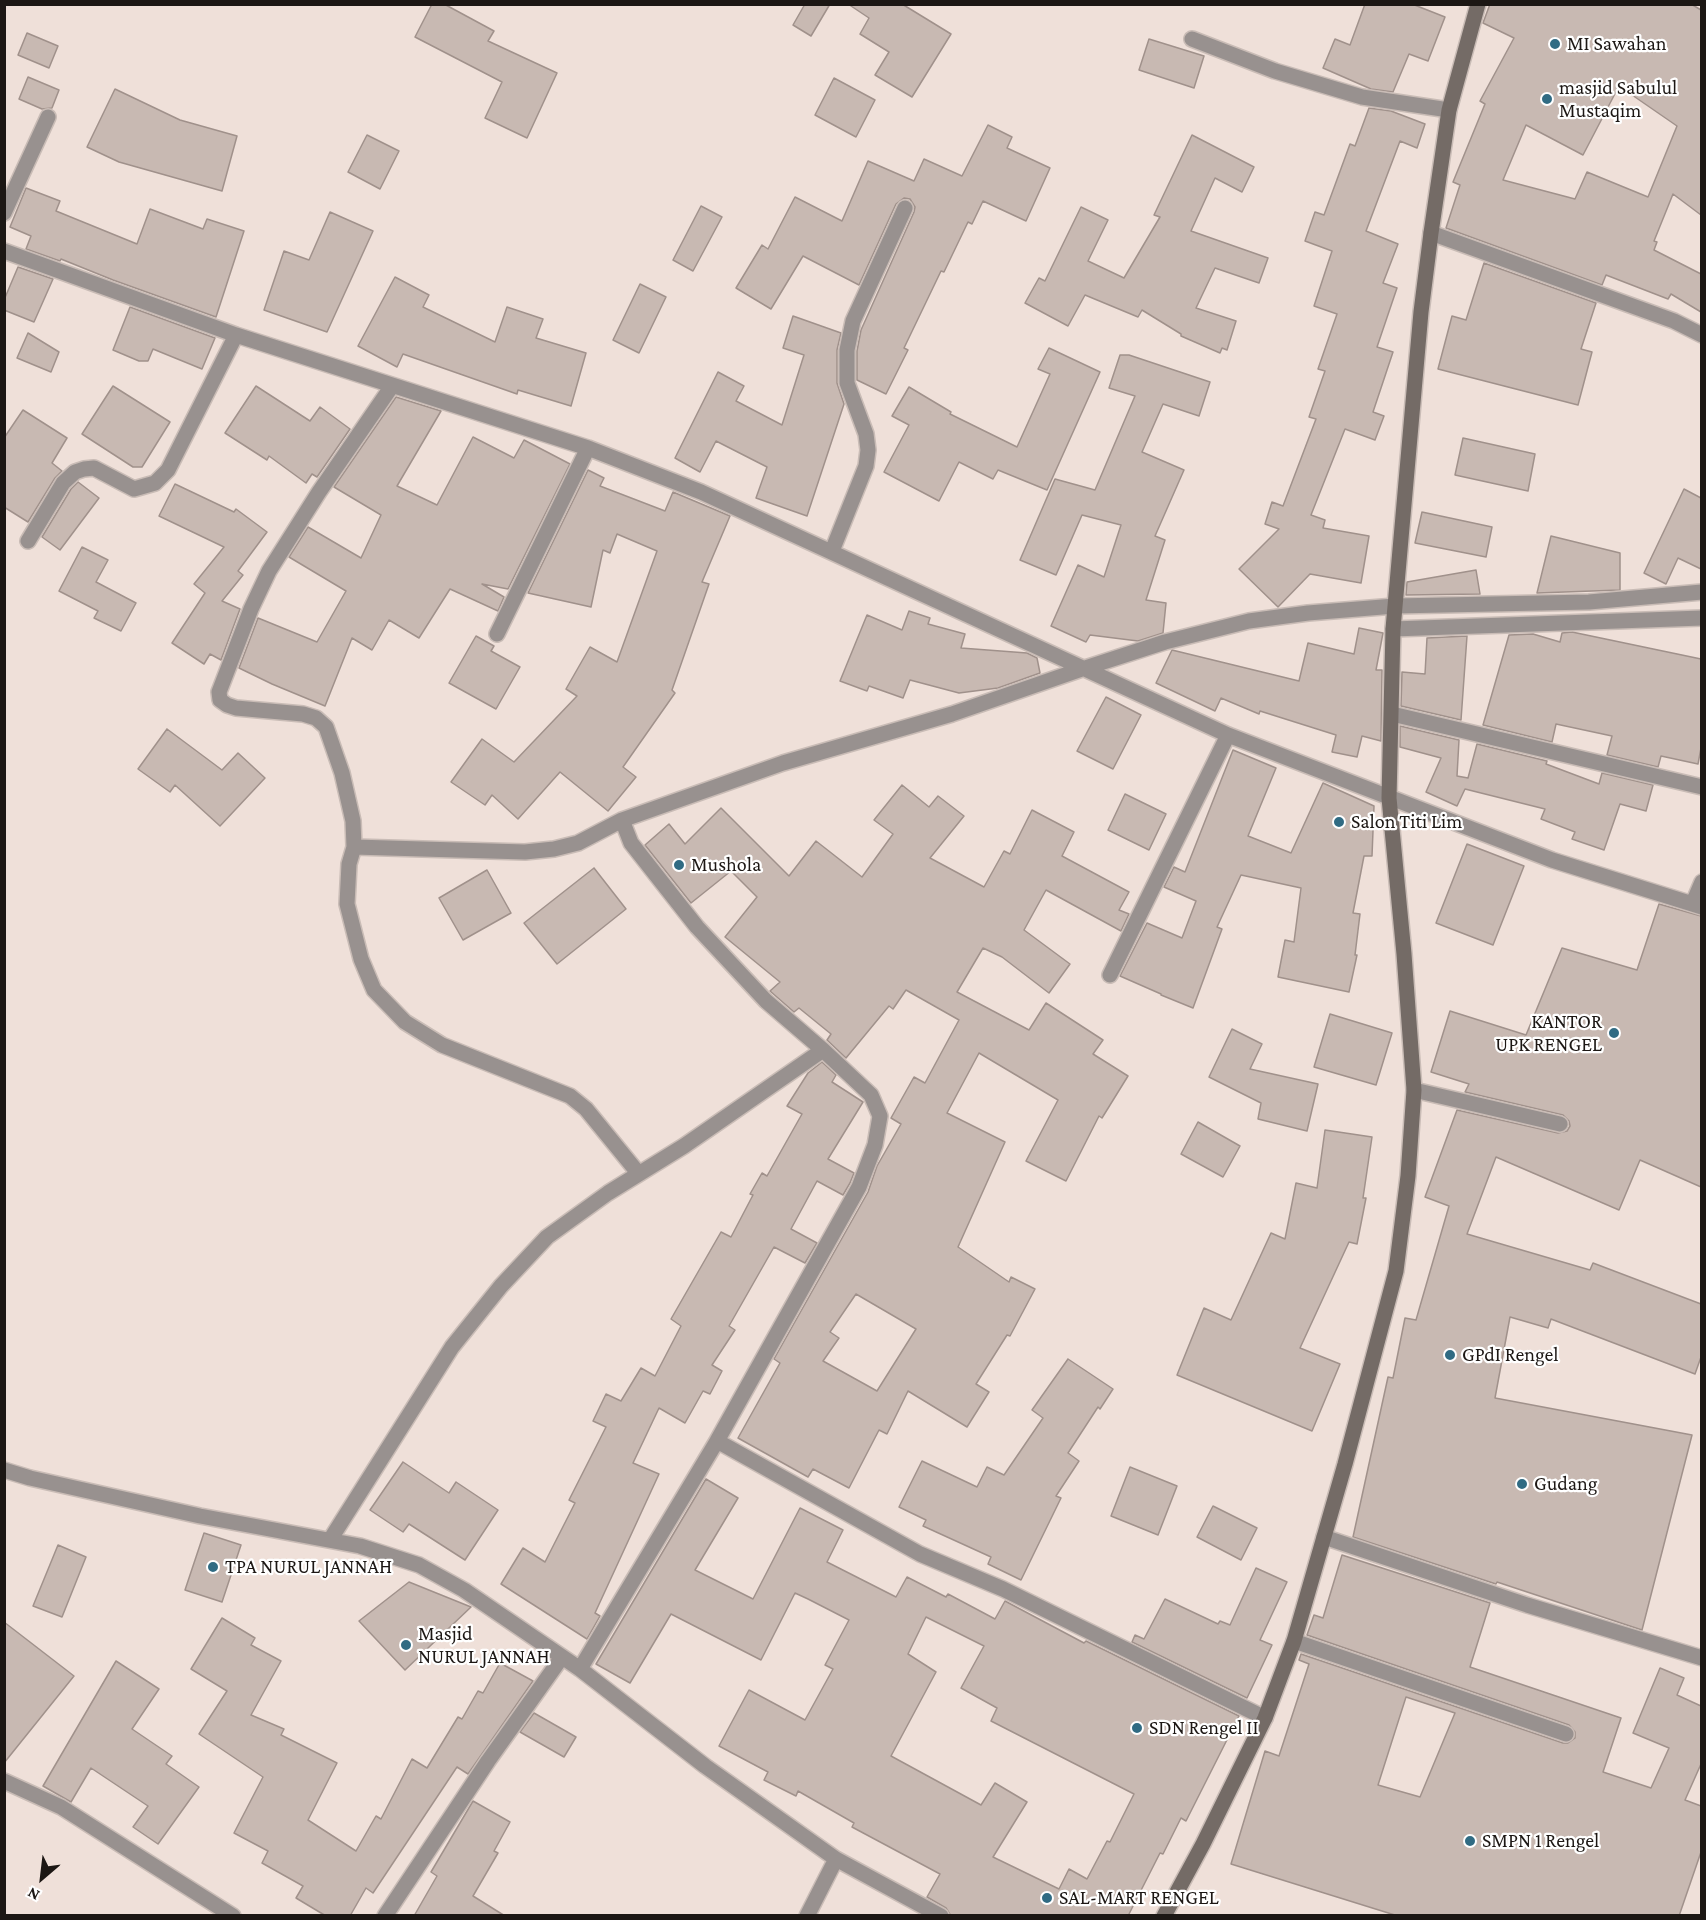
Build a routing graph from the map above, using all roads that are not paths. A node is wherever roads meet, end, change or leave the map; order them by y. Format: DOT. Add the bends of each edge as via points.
graph roads {
  1 [pos="1478,4"];
  2 [pos="1192,39"];
  3 [pos="1449,110"];
  4 [pos="48,117"];
  5 [pos="905,208"];
  6 [pos="4,213"];
  7 [pos="1431,233"];
  8 [pos="4,251"];
  9 [pos="237,335"];
  10 [pos="1701,335"];
  11 [pos="392,386"];
  12 [pos="588,448"];
  13 [pos="28,541"];
  14 [pos="832,551"];
  15 [pos="1701,592"];
  16 [pos="1395,618"];
  17 [pos="1701,618"];
  18 [pos="497,634"];
  19 [pos="1085,668"];
  20 [pos="1392,714"];
  21 [pos="1228,735"];
  22 [pos="1701,787"];
  23 [pos="1389,798"];
  24 [pos="623,824"];
  25 [pos="354,847"];
  26 [pos="1701,882"];
  27 [pos="1697,905"];
  28 [pos="1110,975"];
  29 [pos="823,1050"];
  30 [pos="1414,1090"];
  31 [pos="1560,1124"];
  32 [pos="639,1174"];
  33 [pos="717,1441"];
  34 [pos="4,1470"];
  35 [pos="1324,1537"];
  36 [pos="330,1540"];
  37 [pos="1294,1641"];
  38 [pos="562,1658"];
  39 [pos="1701,1658"];
  40 [pos="580,1670"];
  41 [pos="1265,1718"];
  42 [pos="1566,1734"];
  43 [pos="4,1781"];
  44 [pos="836,1859"];
  45 [pos="233,1916"];
  46 [pos="385,1916"];
  47 [pos="807,1916"];
  48 [pos="941,1916"];
  49 [pos="1164,1916"];
  1 -- 3 [label="street"];
  2 -- 3 [label="street" via="1275,71 1352,94"];
  3 -- 7 [label="street"];
  4 -- 6 [label="street"];
  5 -- 14 [label="street" via="853,321 847,350 847,383 868,450 866,466"];
  7 -- 10 [label="street" via="1674,321"];
  7 -- 16 [label="street"];
  8 -- 9 [label="street"];
  9 -- 11 [label="street"];
  9 -- 13 [label="street" via="168,470 156,483 134,489 94,468 75,472 63,483"];
  11 -- 12 [label="street"];
  11 -- 25 [label="street" via="269,571 219,692 220,700 236,708 303,714 326,727 342,773 353,821"];
  12 -- 14 [label="street" via="700,492"];
  12 -- 18 [label="street"];
  14 -- 19 [label="street"];
  15 -- 16 [label="street"];
  16 -- 17 [label="street"];
  16 -- 19 [label="street" via="1308,613 1249,621"];
  16 -- 20 [label="street"];
  19 -- 21 [label="street"];
  19 -- 24 [label="street" via="952,714 783,763"];
  20 -- 22 [label="street"];
  20 -- 23 [label="street"];
  21 -- 23 [label="street"];
  21 -- 28 [label="street"];
  23 -- 27 [label="street" via="1552,860"];
  23 -- 30 [label="street"];
  24 -- 25 [label="street" via="578,843 525,852"];
  24 -- 29 [label="street" via="631,843 697,927 766,1001"];
  25 -- 32 [label="street" via="347,904 361,959 374,990 405,1022 442,1045 570,1096 586,1109"];
  26 -- 27 [label="street"];
  29 -- 32 [label="street"];
  29 -- 33 [label="street" via="871,1095 880,1116 875,1145 858,1187"];
  30 -- 31 [label="street"];
  30 -- 35 [label="street" via="1396,1271"];
  32 -- 36 [label="street" via="547,1237 501,1286 452,1347"];
  33 -- 40 [label="street"];
  33 -- 41 [label="street" via="920,1554 1003,1589"];
  34 -- 36 [label="street" via="200,1516"];
  35 -- 37 [label="street"];
  35 -- 39 [label="street"];
  36 -- 38 [label="street" via="419,1565 464,1590"];
  37 -- 41 [label="street"];
  37 -- 42 [label="street"];
  38 -- 40 [label="street"];
  38 -- 46 [label="street"];
  40 -- 44 [label="street"];
  41 -- 49 [label="street"];
  43 -- 45 [label="street" via="62,1807"];
  44 -- 47 [label="street"];
  44 -- 48 [label="street"];
}
